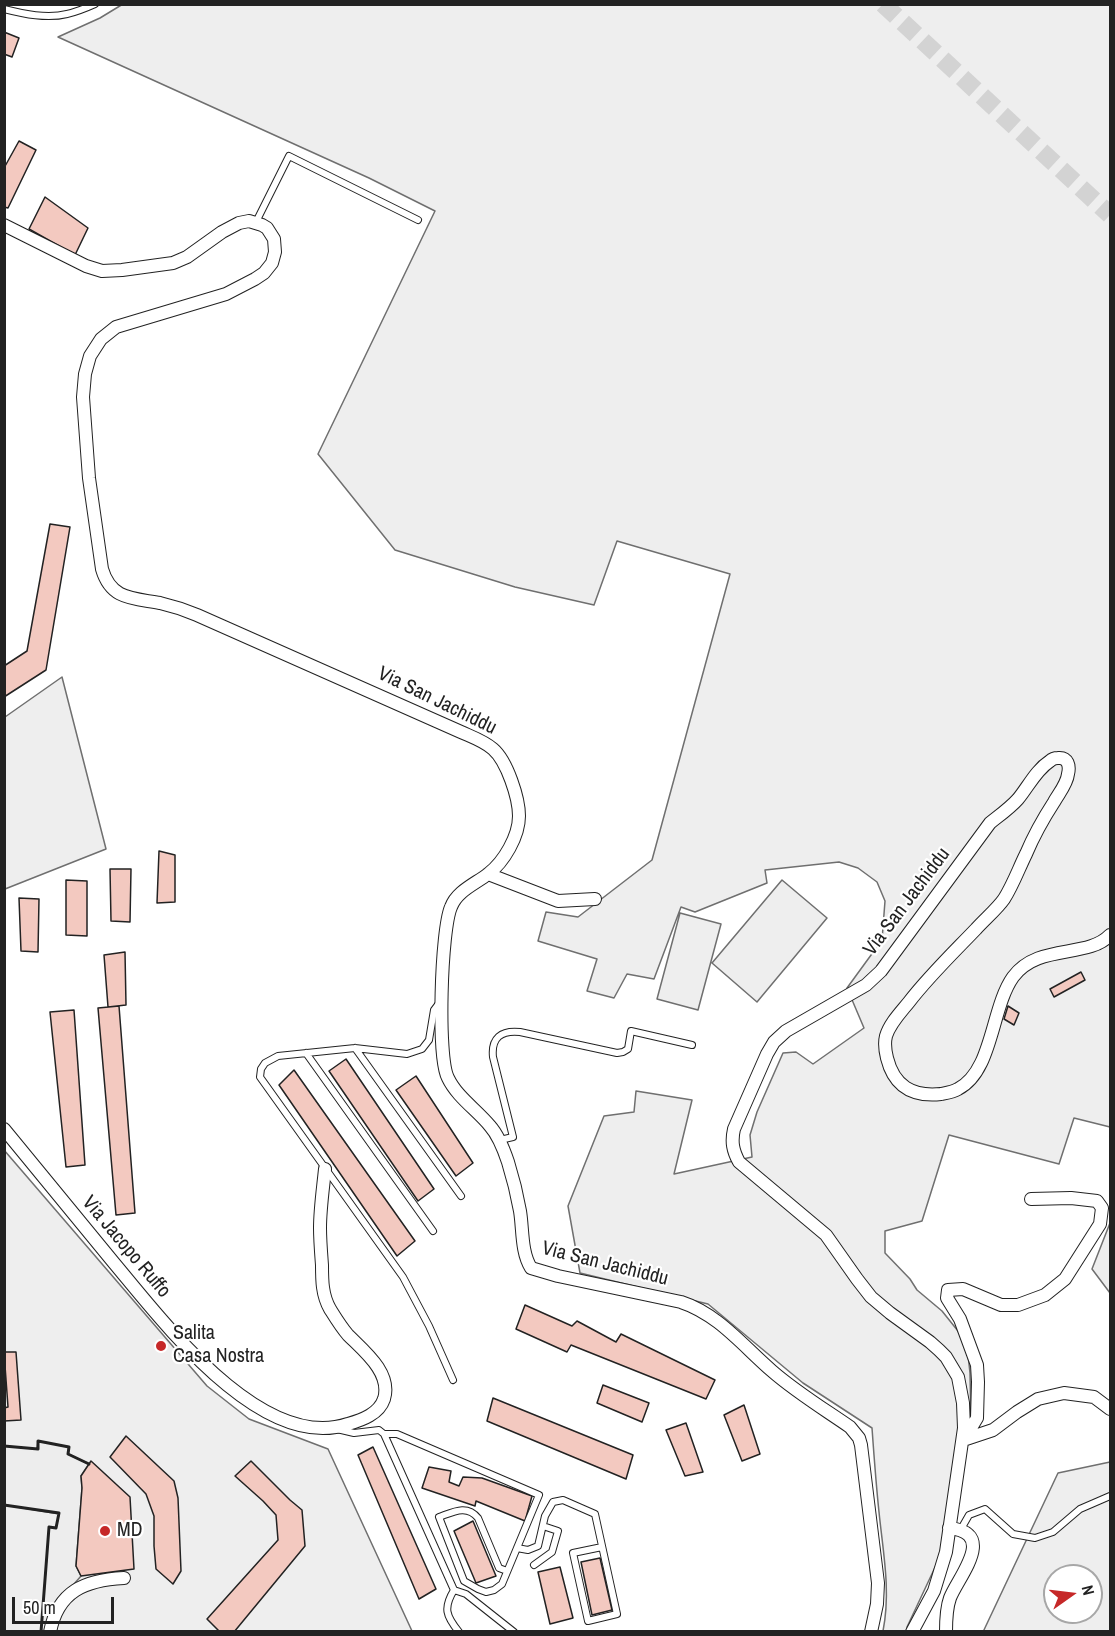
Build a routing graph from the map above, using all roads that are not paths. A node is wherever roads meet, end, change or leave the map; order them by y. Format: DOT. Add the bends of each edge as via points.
graph roads {
  1 [pos="95,4"];
  2 [pos="4,9"];
  3 [pos="418,220"];
  4 [pos="256,222"];
  5 [pos="4,225"];
  6 [pos="488,874"];
  7 [pos="595,899"];
  8 [pos="1110,935"];
  9 [pos="442,1000"];
  10 [pos="692,1045"];
  11 [pos="355,1048"];
  12 [pos="306,1053"];
  13 [pos="4,1129"];
  14 [pos="499,1140"];
  15 [pos="325,1169"];
  16 [pos="461,1196"];
  17 [pos="1031,1198"];
  18 [pos="433,1231"];
  19 [pos="453,1380"];
  20 [pos="1110,1409"];
  21 [pos="335,1428"];
  22 [pos="384,1434"];
  23 [pos="963,1439"];
  24 [pos="1110,1496"];
  25 [pos="543,1526"];
  26 [pos="955,1529"];
  27 [pos="602,1547"];
  28 [pos="517,1548"];
  29 [pos="534,1565"];
  30 [pos="507,1571"];
  31 [pos="124,1578"];
  32 [pos="454,1590"];
  33 [pos="50,1632"];
  34 [pos="459,1632"];
  35 [pos="514,1632"];
  36 [pos="872,1632"];
  37 [pos="912,1632"];
  38 [pos="946,1632"];
  1 -- 2 [label="lane" via="56,15"];
  3 -- 4 [label="lane" via="289,156"];
  4 -- 5 [label="street" via="230,226 173,263 112,271 86,266"];
  4 -- 6 [label="street, Via San Jachiddu" via="267,228 276,246 275,257 264,273 226,294 116,327 101,339 87,363 83,397 87,458 104,577 113,590 126,597 197,615 494,749 509,773 519,819 506,852"];
  6 -- 7 [label="street" via="558,901"];
  6 -- 9 [label="street, Via San Jachiddu" via="462,892 451,908 444,943"];
  8 -- 23 [label="street, Via San Jachiddu" via="1098,944 1046,956 1020,969 1005,992 980,1067 959,1089 923,1094 911,1091 894,1077 885,1044 891,1026 925,982 1004,899 1042,820 1067,780 1069,765 1056,758 990,823 881,971 866,985 786,1031 774,1042 734,1129 732,1146 739,1162 826,1235 880,1306 930,1341 946,1358 961,1388"];
  9 -- 11 [label="lane" via="434,1010 429,1040 422,1049 407,1054"];
  9 -- 14 [label="street, Via San Jachiddu" via="442,1058 446,1076"];
  10 -- 14 [label="lane" via="631,1031 628,1049 617,1053 520,1032 503,1033 492,1047 513,1137"];
  11 -- 12 [label="lane"];
  11 -- 16 [label="lane"];
  12 -- 15 [label="lane" via="271,1059 261,1069 260,1077"];
  12 -- 18 [label="lane"];
  13 -- 21 [label="street, Via Jacopo Ruffo" via="199,1360 258,1407 297,1425 322,1430"];
  14 -- 36 [label="street, Via San Jachiddu" via="515,1189 525,1255 531,1268 698,1309 783,1380 855,1432 861,1445 878,1583"];
  15 -- 19 [label="lane" via="403,1277"];
  15 -- 21 [label="street, Via Jacopo Ruffo" via="320,1228 326,1301 346,1333 375,1364 385,1390 375,1412"];
  17 -- 23 [label="street" via="1097,1201 1102,1208 1100,1224 1065,1279 1045,1295 1018,1305 1001,1305 963,1289 948,1290 947,1298 960,1319 977,1365 976,1418"];
  20 -- 23 [label="street" via="1094,1397 1064,1393 1038,1399 993,1430"];
  21 -- 22 [label="lane" via="354,1433 379,1430"];
  22 -- 28 [label="lane" via="397,1434 539,1495"];
  22 -- 32 [label="lane"];
  23 -- 26 [label="street, Via San Jachiddu"];
  24 -- 26 [label="lane" via="1080,1509 1053,1532 1035,1538 1013,1534 985,1509 969,1515"];
  25 -- 27 [label="lane" via="553,1502 563,1500 595,1514"];
  25 -- 28 [label="lane" via="538,1546 528,1550"];
  25 -- 29 [label="lane" via="558,1531 552,1552"];
  26 -- 37 [label="street, Via San Jachiddu" via="938,1581"];
  26 -- 38 [label="street" via="971,1539 973,1549 950,1598"];
  27 -- 27 [label="lane" via="617,1614 588,1621 573,1553"];
  28 -- 30 [label="lane"];
  30 -- 30 [label="lane" via="502,1584 486,1592 464,1581 439,1517 460,1509 474,1513 499,1568"];
  31 -- 33 [label="street" via="99,1581 75,1590 58,1606"];
  32 -- 34 [label="lane" via="446,1612"];
  32 -- 35 [label="lane" via="466,1594"];
}
